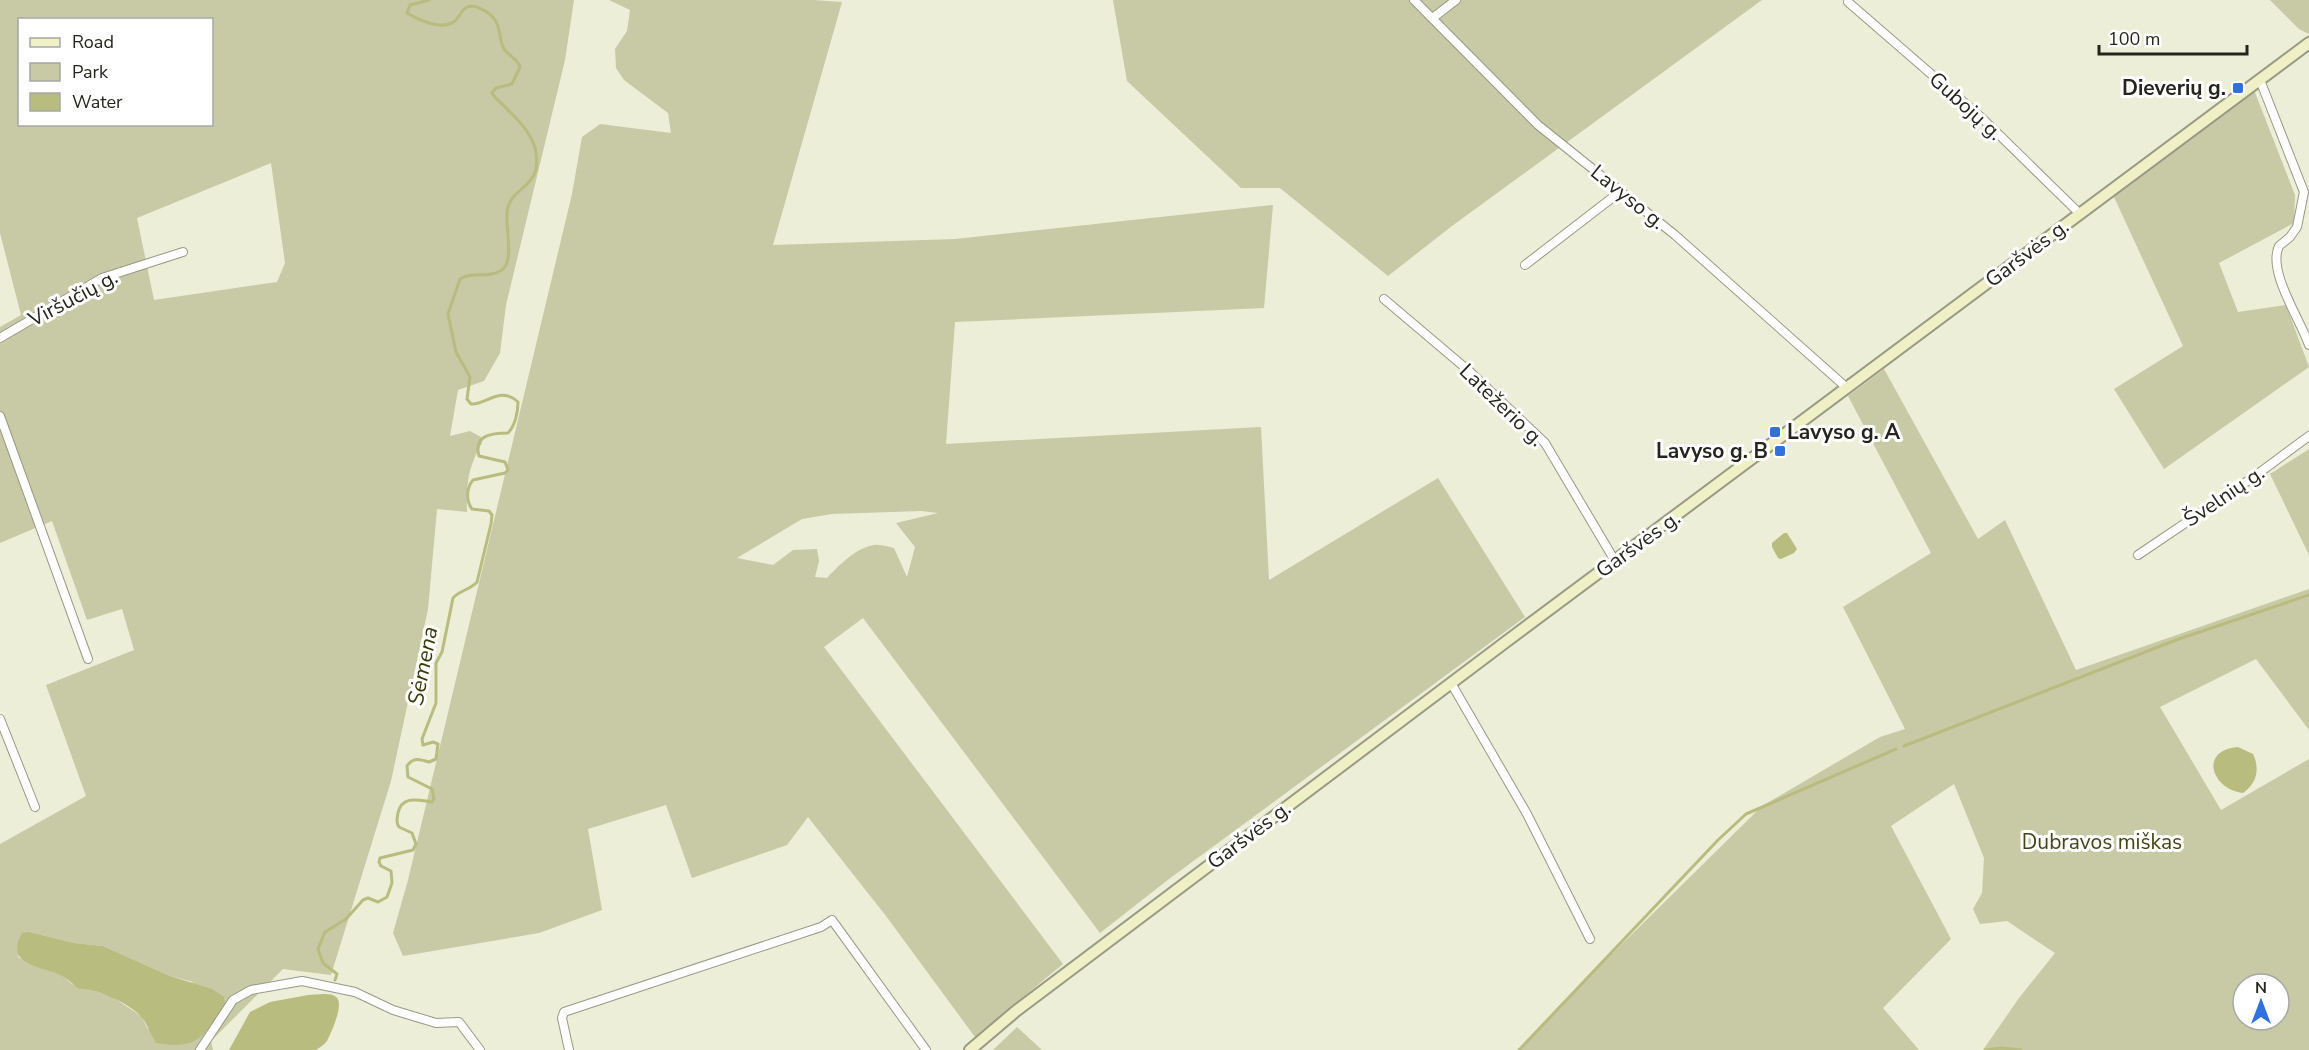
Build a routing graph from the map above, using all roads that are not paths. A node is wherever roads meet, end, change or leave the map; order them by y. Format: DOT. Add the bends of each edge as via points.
graph roads {
  1 [pos="1414,0"];
  2 [pos="1456,0"];
  3 [pos="1848,2"];
  4 [pos="1434,17"];
  5 [pos="2309,43"];
  6 [pos="2260,80"];
  7 [pos="1621,190"];
  8 [pos="2080,214"];
  9 [pos="183,252"];
  10 [pos="1525,265"];
  11 [pos="1384,299"];
  12 [pos="0,338"];
  13 [pos="2309,345"];
  14 [pos="1847,388"];
  15 [pos="0,416"];
  16 [pos="2309,436"];
  17 [pos="2138,555"];
  18 [pos="1615,561"];
  19 [pos="88,659"];
  20 [pos="1451,682"];
  21 [pos="0,719"];
  22 [pos="35,807"];
  23 [pos="1590,939"];
  24 [pos="200,1050"];
  25 [pos="480,1050"];
  26 [pos="569,1050"];
  27 [pos="926,1050"];
  28 [pos="970,1050"];
  1 -- 4 [label="street, Lavyso g."];
  2 -- 4 [label="street"];
  3 -- 8 [label="street, Gubojų g." via="1983,119"];
  4 -- 7 [label="street, Lavyso g." via="1538,125"];
  5 -- 6 [label="main road, Garšvės g."];
  6 -- 8 [label="main road, Garšvės g."];
  6 -- 13 [label="street" via="2304,192 2297,226 2279,246 2276,264"];
  7 -- 10 [label="street"];
  7 -- 14 [label="street, Lavyso g."];
  8 -- 14 [label="main road, Garšvės g."];
  9 -- 12 [label="street, Viršučių g." via="102,278"];
  11 -- 18 [label="street, Latežerio g." via="1545,443"];
  14 -- 18 [label="main road, Garšvės g."];
  15 -- 19 [label="street"];
  16 -- 17 [label="street, Švelnių g."];
  18 -- 20 [label="main road, Garšvės g."];
  20 -- 23 [label="street" via="1527,814"];
  20 -- 28 [label="main road, Garšvės g." via="1016,1011"];
  21 -- 22 [label="street"];
  24 -- 25 [label="street" via="233,1000 251,990 302,981 355,992 393,1010 436,1023 459,1022"];
  26 -- 27 [label="street" via="564,1012 821,927 832,920"];
}
